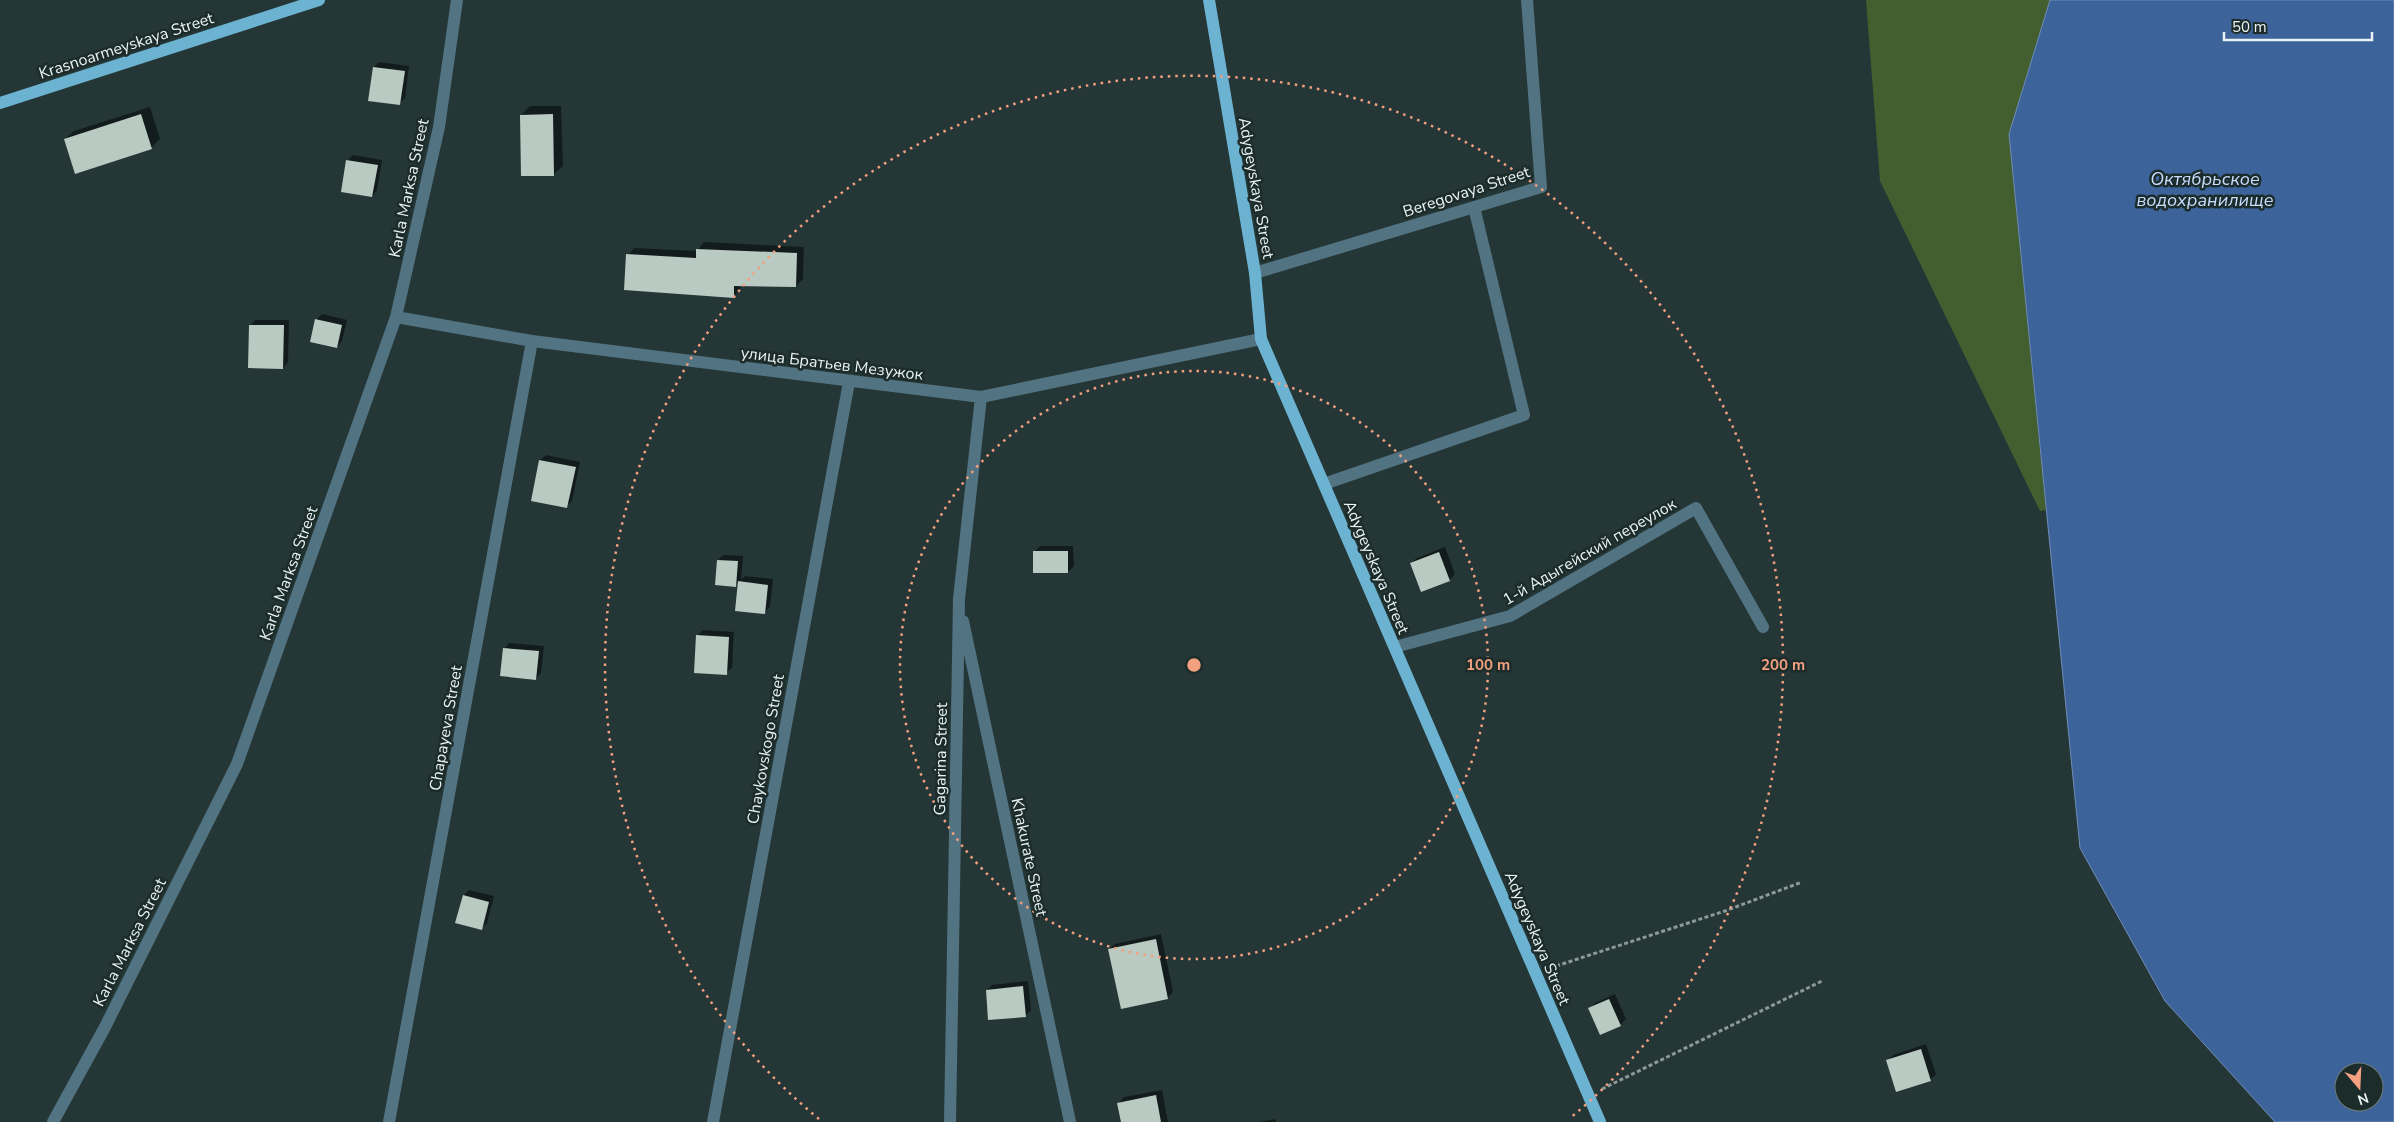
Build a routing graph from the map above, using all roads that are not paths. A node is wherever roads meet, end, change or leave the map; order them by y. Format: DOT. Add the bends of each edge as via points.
graph roads {
  1 [pos="319,0"];
  2 [pos="456,0"];
  3 [pos="1209,0"];
  4 [pos="1527,0"];
  5 [pos="0,103"];
  6 [pos="1474,207"];
  7 [pos="1254,274"];
  8 [pos="396,317"];
  9 [pos="1261,339"];
  10 [pos="532,340"];
  11 [pos="849,382"];
  12 [pos="981,398"];
  13 [pos="1324,484"];
  14 [pos="958,599"];
  15 [pos="1763,627"];
  16 [pos="1394,647"];
  17 [pos="53,1122"];
  18 [pos="389,1122"];
  19 [pos="713,1122"];
  20 [pos="950,1122"];
  21 [pos="1070,1122"];
  22 [pos="1600,1122"];
  1 -- 5 [label="main road, Krasnoarmeyskaya Street"];
  2 -- 8 [label="street, Karla Marksa Street" via="439,127"];
  3 -- 7 [label="main road, Adygeyskaya Street"];
  4 -- 6 [label="street, Beregovaya Street" via="1541,187"];
  6 -- 7 [label="street, Beregovaya Street"];
  6 -- 13 [label="street" via="1524,415"];
  7 -- 9 [label="main road, Adygeyskaya Street"];
  8 -- 10 [label="street, улица Братьев Мезужок"];
  8 -- 17 [label="street, Karla Marksa Street" via="237,764 105,1027"];
  9 -- 12 [label="street, улица Братьев Мезужок"];
  9 -- 13 [label="main road, Adygeyskaya Street"];
  10 -- 11 [label="street, улица Братьев Мезужок"];
  10 -- 18 [label="street, Chapayeva Street"];
  11 -- 12 [label="street, улица Братьев Мезужок"];
  11 -- 19 [label="street, Chaykovskogo Street"];
  12 -- 14 [label="street, Gagarina Street"];
  13 -- 16 [label="main road, Adygeyskaya Street"];
  14 -- 20 [label="street, Gagarina Street"];
  14 -- 21 [label="street, Khakurate Street"];
  15 -- 16 [label="street, 1-й Адыгейский переулок" via="1696,508 1510,616"];
  16 -- 22 [label="main road, Adygeyskaya Street"];
}
